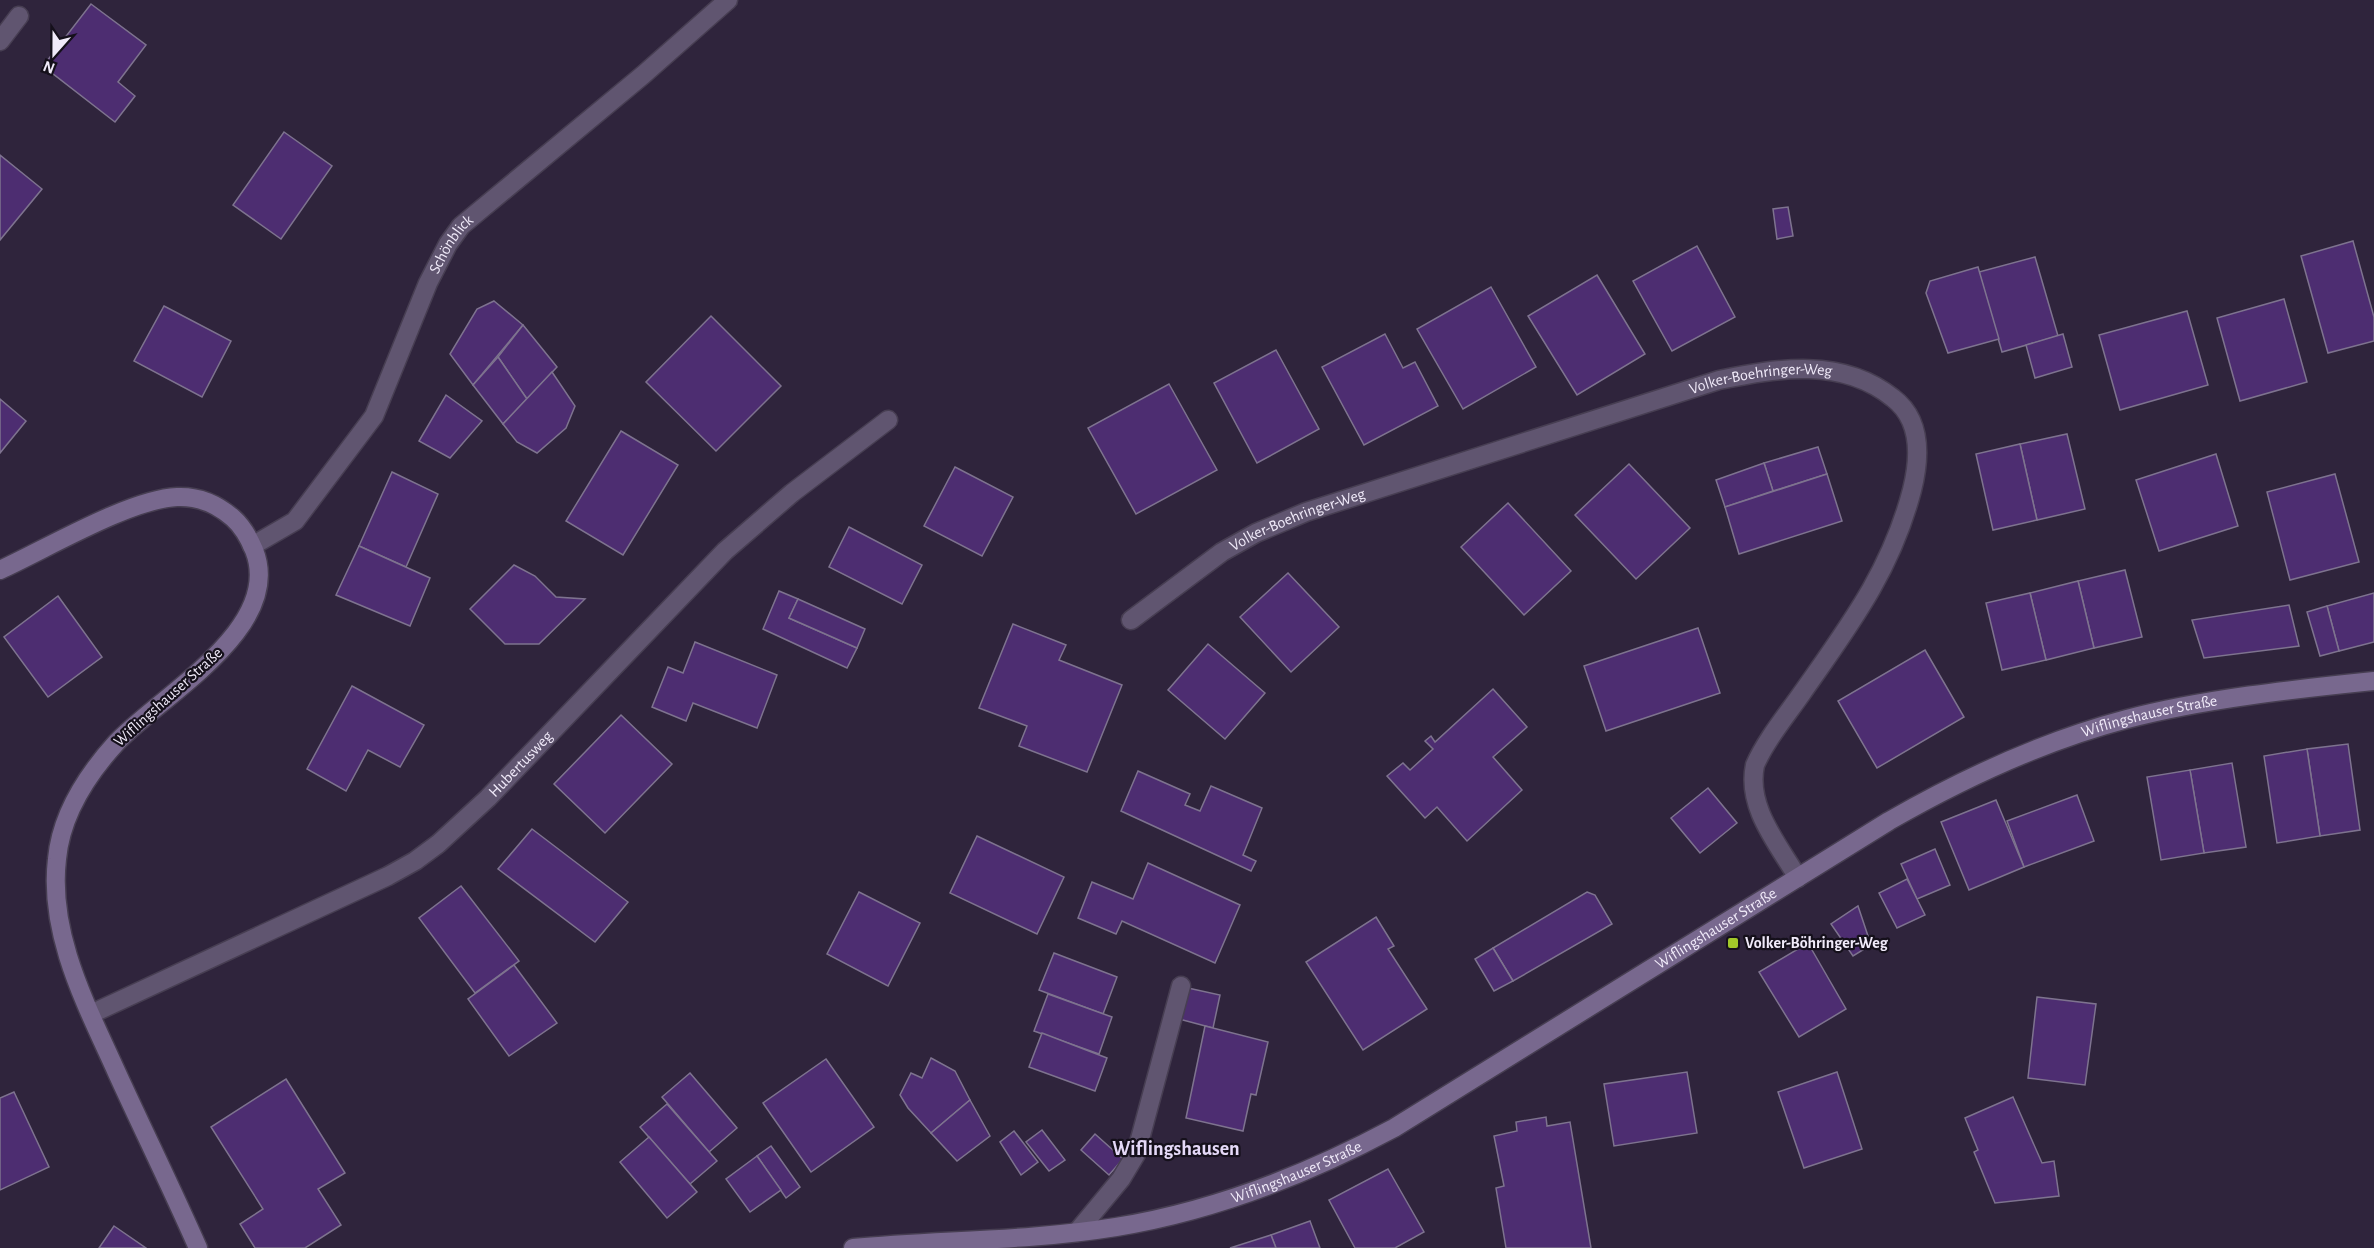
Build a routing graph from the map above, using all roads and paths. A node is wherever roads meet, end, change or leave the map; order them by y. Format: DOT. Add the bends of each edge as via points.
graph roads {
  1 [pos="728,0"];
  2 [pos="19,16"];
  3 [pos="0,41"];
  4 [pos="888,420"];
  5 [pos="252,546"];
  6 [pos="0,570"];
  7 [pos="1131,621"];
  8 [pos="2374,681"];
  9 [pos="1798,878"];
  10 [pos="1181,986"];
  11 [pos="91,1014"];
  12 [pos="1077,1232"];
  13 [pos="198,1248"];
  14 [pos="853,1248"];
  1 -- 5 [label="street, Schönblick" via="461,226 428,283 374,416 295,521"];
  2 -- 3 [label="street"];
  4 -- 11 [label="street, Hubertusweg" via="725,550 488,798 415,861"];
  5 -- 6 [label="street, Wiflingshauser Straße" via="240,526 217,507 203,500 176,497 128,510"];
  5 -- 11 [label="street, Wiflingshauser Straße" via="259,570 258,592 243,625 116,744 90,774 67,820 57,856 61,933"];
  7 -- 9 [label="street, Volker-Boehringer-Weg" via="1222,552 1306,512 1719,380 1805,368 1861,379 1888,394 1907,413 1917,438 1916,468 1907,507 1881,576 1755,765 1755,802"];
  8 -- 9 [label="street, Wiflingshauser Straße" via="2154,712 2083,732 1959,782"];
  9 -- 12 [label="street, Wiflingshauser Straße" via="1369,1141 1235,1197 1141,1222"];
  10 -- 12 [label="street" via="1136,1154 1121,1179"];
  11 -- 13 [label="street, Wiflingshauser Straße"];
  12 -- 14 [label="street, Wiflingshauser Straße"];
}
